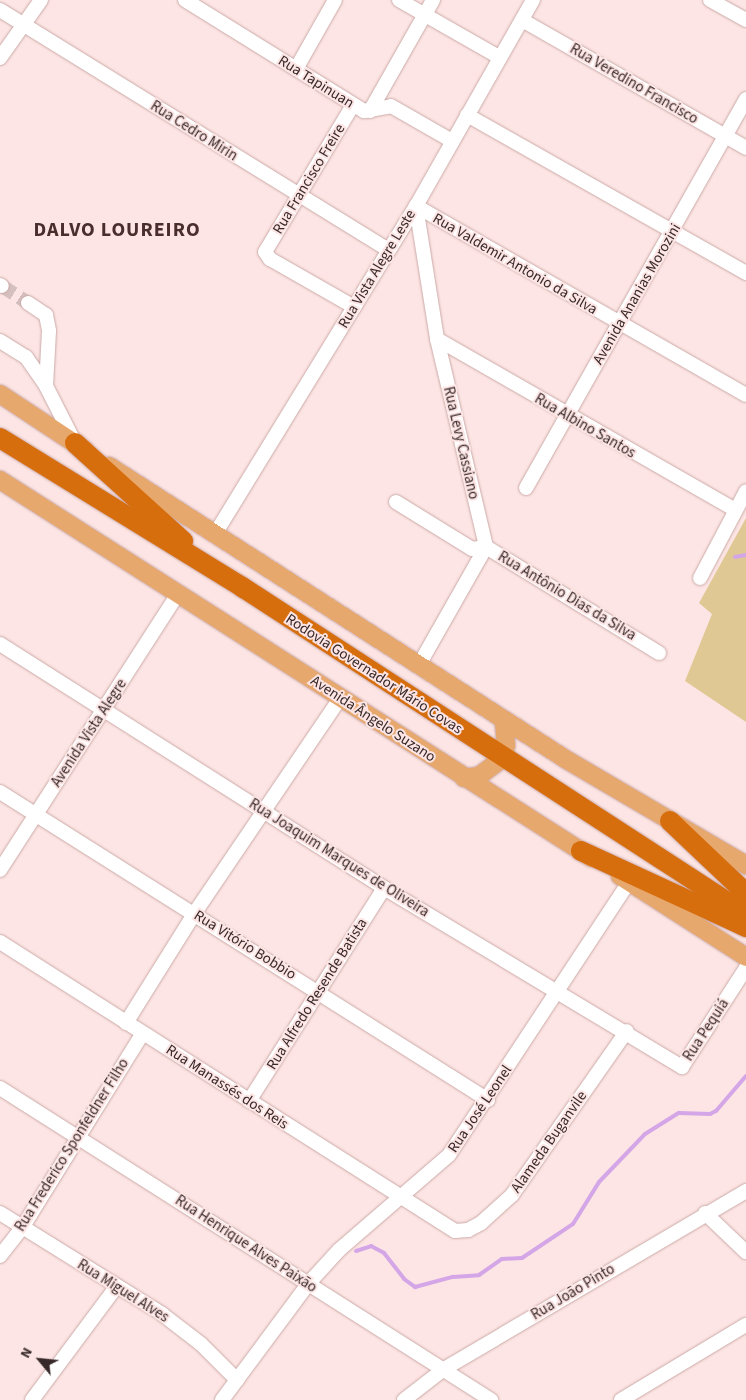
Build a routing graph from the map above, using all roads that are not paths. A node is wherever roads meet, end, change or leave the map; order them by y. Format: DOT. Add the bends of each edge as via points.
graph roads {
  1 [pos="41,0"];
  2 [pos="185,0"];
  3 [pos="335,0"];
  4 [pos="399,0"];
  5 [pos="433,0"];
  6 [pos="533,0"];
  7 [pos="710,0"];
  8 [pos="0,10"];
  9 [pos="424,15"];
  10 [pos="522,20"];
  11 [pos="746,20"];
  12 [pos="25,26"];
  13 [pos="499,57"];
  14 [pos="0,58"];
  15 [pos="296,69"];
  16 [pos="746,99"];
  17 [pos="353,105"];
  18 [pos="370,111"];
  19 [pos="467,114"];
  20 [pos="725,136"];
  21 [pos="452,141"];
  22 [pos="746,148"];
  23 [pos="298,197"];
  24 [pos="416,206"];
  25 [pos="672,232"];
  26 [pos="388,250"];
  27 [pos="746,273"];
  28 [pos="28,304"];
  29 [pos="354,307"];
  30 [pos="620,325"];
  31 [pos="437,339"];
  32 [pos="0,341"];
  33 [pos="46,386"];
  34 [pos="0,394"];
  35 [pos="746,395"];
  36 [pos="567,416"];
  37 [pos="0,438"];
  38 [pos="75,444"];
  39 [pos="0,480"];
  40 [pos="526,488"];
  41 [pos="746,491"];
  42 [pos="396,502"];
  43 [pos="735,510"];
  44 [pos="215,534"];
  45 [pos="486,547"];
  46 [pos="700,578"];
  47 [pos="242,587"];
  48 [pos="177,595"];
  49 [pos="0,644"];
  50 [pos="660,653"];
  51 [pos="419,665"];
  52 [pos="340,698"];
  53 [pos="105,710"];
  54 [pos="504,720"];
  55 [pos="503,758"];
  56 [pos="464,778"];
  57 [pos="0,792"];
  58 [pos="263,811"];
  59 [pos="36,816"];
  60 [pos="670,821"];
  61 [pos="581,851"];
  62 [pos="746,866"];
  63 [pos="0,870"];
  64 [pos="629,882"];
  65 [pos="384,888"];
  66 [pos="746,893"];
  67 [pos="194,914"];
  68 [pos="746,914"];
  69 [pos="746,927"];
  70 [pos="0,942"];
  71 [pos="746,957"];
  72 [pos="746,968"];
  73 [pos="557,990"];
  74 [pos="318,991"];
  75 [pos="126,1023"];
  76 [pos="627,1031"];
  77 [pos="143,1032"];
  78 [pos="682,1067"];
  79 [pos="0,1088"];
  80 [pos="488,1100"];
  81 [pos="249,1101"];
  82 [pos="78,1137"];
  83 [pos="746,1191"];
  84 [pos="402,1199"];
  85 [pos="0,1213"];
  86 [pos="705,1213"];
  87 [pos="22,1228"];
  88 [pos="455,1231"];
  89 [pos="746,1252"];
  90 [pos="0,1256"];
  91 [pos="308,1284"];
  92 [pos="118,1286"];
  93 [pos="746,1325"];
  94 [pos="444,1369"];
  95 [pos="238,1380"];
  96 [pos="32,1400"];
  97 [pos="222,1400"];
  98 [pos="404,1400"];
  99 [pos="491,1400"];
  100 [pos="621,1400"];
  1 -- 12 [label="street"];
  2 -- 15 [label="street, Rua Tapinuan"];
  3 -- 15 [label="street"];
  4 -- 9 [label="street"];
  5 -- 9 [label="street"];
  6 -- 10 [label="street, Rua Vista Alegre Leste"];
  7 -- 11 [label="street"];
  8 -- 12 [label="street, Rua Cedro Mirin"];
  9 -- 13 [label="street"];
  9 -- 18 [label="street"];
  10 -- 13 [label="street, Rua Vista Alegre Leste"];
  10 -- 20 [label="street, Rua Veredino Francisco"];
  12 -- 14 [label="street"];
  12 -- 23 [label="street, Rua Cedro Mirin"];
  13 -- 19 [label="street, Rua Vista Alegre Leste"];
  15 -- 17 [label="street, Rua Tapinuan"];
  16 -- 20 [label="street, Avenida Ananias Morozini"];
  17 -- 18 [label="street, Rua Tapinuan"];
  17 -- 23 [label="street, Rua Francisco Freire"];
  18 -- 21 [label="street, Rua Tapinuan" via="380,106 391,106"];
  19 -- 21 [label="street, Rua Vista Alegre Leste"];
  19 -- 25 [label="street"];
  20 -- 22 [label="street, Rua Veredino Francisco"];
  20 -- 25 [label="street, Avenida Ananias Morozini"];
  21 -- 24 [label="street, Rua Vista Alegre Leste"];
  23 -- 26 [label="street, Rua Cedro Mirin"];
  23 -- 29 [label="street, Rua Francisco Freire" via="265,252 270,259"];
  24 -- 26 [label="street, Rua Vista Alegre Leste"];
  24 -- 30 [label="street, Rua Valdemir Antonio da Silva"];
  24 -- 31 [label="street, Rua Levy Cassiano"];
  25 -- 27 [label="street"];
  25 -- 30 [label="street, Avenida Ananias Morozini"];
  26 -- 29 [label="street, Rua Vista Alegre Leste"];
  28 -- 33 [label="street" via="46,315 49,331"];
  29 -- 44 [label="street, Rua Vista Alegre Leste"];
  30 -- 35 [label="street, Rua Valdemir Antonio da Silva"];
  30 -- 36 [label="street, Avenida Ananias Morozini"];
  31 -- 36 [label="street, Rua Albino Santos"];
  31 -- 45 [label="street, Rua Levy Cassiano"];
  32 -- 33 [label="street" via="26,357"];
  33 -- 38 [label="street"];
  34 -- 38 [label="main road"];
  36 -- 40 [label="street, Avenida Ananias Morozini"];
  36 -- 43 [label="street, Rua Albino Santos"];
  37 -- 47 [label="highway, Rodovia Governador Mário Covas"];
  38 -- 44 [label="main road"];
  38 -- 47 [label="highway" via="180,538"];
  39 -- 48 [label="main road, Avenida Ângelo Suzano"];
  41 -- 43 [label="street"];
  42 -- 45 [label="street, Rua Antônio Dias da Silva" via="472,549"];
  43 -- 46 [label="street"];
  44 -- 51 [label="main road"];
  45 -- 50 [label="street, Rua Antônio Dias da Silva"];
  45 -- 51 [label="street"];
  47 -- 55 [label="highway, Rodovia Governador Mário Covas"];
  48 -- 52 [label="main road, Avenida Ângelo Suzano"];
  48 -- 53 [label="street, Avenida Vista Alegre"];
  49 -- 53 [label="street, Rua Joaquim Marques de Oliveira"];
  51 -- 54 [label="main road"];
  52 -- 56 [label="main road, Avenida Ângelo Suzano"];
  52 -- 58 [label="street"];
  53 -- 58 [label="street, Rua Joaquim Marques de Oliveira"];
  53 -- 59 [label="street, Avenida Vista Alegre"];
  54 -- 55 [label="main road" via="506,746"];
  54 -- 60 [label="main road"];
  55 -- 56 [label="main road" via="479,776"];
  55 -- 68 [label="highway, Rodovia Governador Mário Covas"];
  56 -- 61 [label="main road, Avenida Ângelo Suzano"];
  57 -- 59 [label="street, Rua Vitório Bobbio"];
  58 -- 65 [label="street, Rua Joaquim Marques de Oliveira"];
  58 -- 67 [label="street"];
  59 -- 63 [label="street, Avenida Vista Alegre"];
  59 -- 67 [label="street, Rua Vitório Bobbio"];
  60 -- 62 [label="main road"];
  60 -- 66 [label="highway"];
  61 -- 64 [label="main road, Avenida Ângelo Suzano"];
  61 -- 69 [label="highway"];
  64 -- 71 [label="main road, Avenida Ângelo Suzano"];
  64 -- 73 [label="street, Rua José Leonel"];
  65 -- 73 [label="street, Rua Joaquim Marques de Oliveira"];
  65 -- 74 [label="street, Rua Alfredo Resende Batista"];
  67 -- 74 [label="street, Rua Vitório Bobbio"];
  67 -- 75 [label="street"];
  70 -- 75 [label="street, Rua Manassés dos Reis"];
  72 -- 78 [label="street, Rua Pequiá"];
  73 -- 76 [label="street, Rua Joaquim Marques de Oliveira"];
  73 -- 80 [label="street, Rua José Leonel"];
  74 -- 80 [label="street, Rua Vitório Bobbio"];
  74 -- 81 [label="street, Rua Alfredo Resende Batista"];
  75 -- 77 [label="street, Rua Manassés dos Reis"];
  76 -- 78 [label="street, Rua Joaquim Marques de Oliveira"];
  76 -- 88 [label="street, Alameda Buganvile" via="512,1195 481,1223 468,1230"];
  77 -- 81 [label="street, Rua Manassés dos Reis"];
  77 -- 82 [label="street, Rua Frederico Sponfeldner Filho"];
  79 -- 82 [label="street, Rua Henrique Alves Paixão"];
  80 -- 84 [label="street, Rua José Leonel" via="449,1155"];
  81 -- 84 [label="street, Rua Manassés dos Reis"];
  82 -- 87 [label="street, Rua Frederico Sponfeldner Filho"];
  82 -- 91 [label="street, Rua Henrique Alves Paixão"];
  83 -- 86 [label="street, Rua João Pinto"];
  84 -- 88 [label="street, Rua Manassés dos Reis"];
  84 -- 91 [label="street, Rua José Leonel" via="358,1231"];
  85 -- 87 [label="street, Rua Miguel Alves"];
  86 -- 89 [label="street"];
  86 -- 94 [label="street, Rua João Pinto"];
  87 -- 90 [label="street, Rua Frederico Sponfeldner Filho"];
  87 -- 92 [label="street, Rua Miguel Alves"];
  91 -- 94 [label="street, Rua Henrique Alves Paixão"];
  91 -- 95 [label="street, Rua José Leonel"];
  92 -- 95 [label="street, Rua Miguel Alves" via="182,1328"];
  92 -- 96 [label="street"];
  93 -- 100 [label="street"];
  94 -- 98 [label="street, Rua João Pinto"];
  94 -- 99 [label="street, Rua Henrique Alves Paixão"];
  95 -- 97 [label="street, Rua José Leonel"];
}
